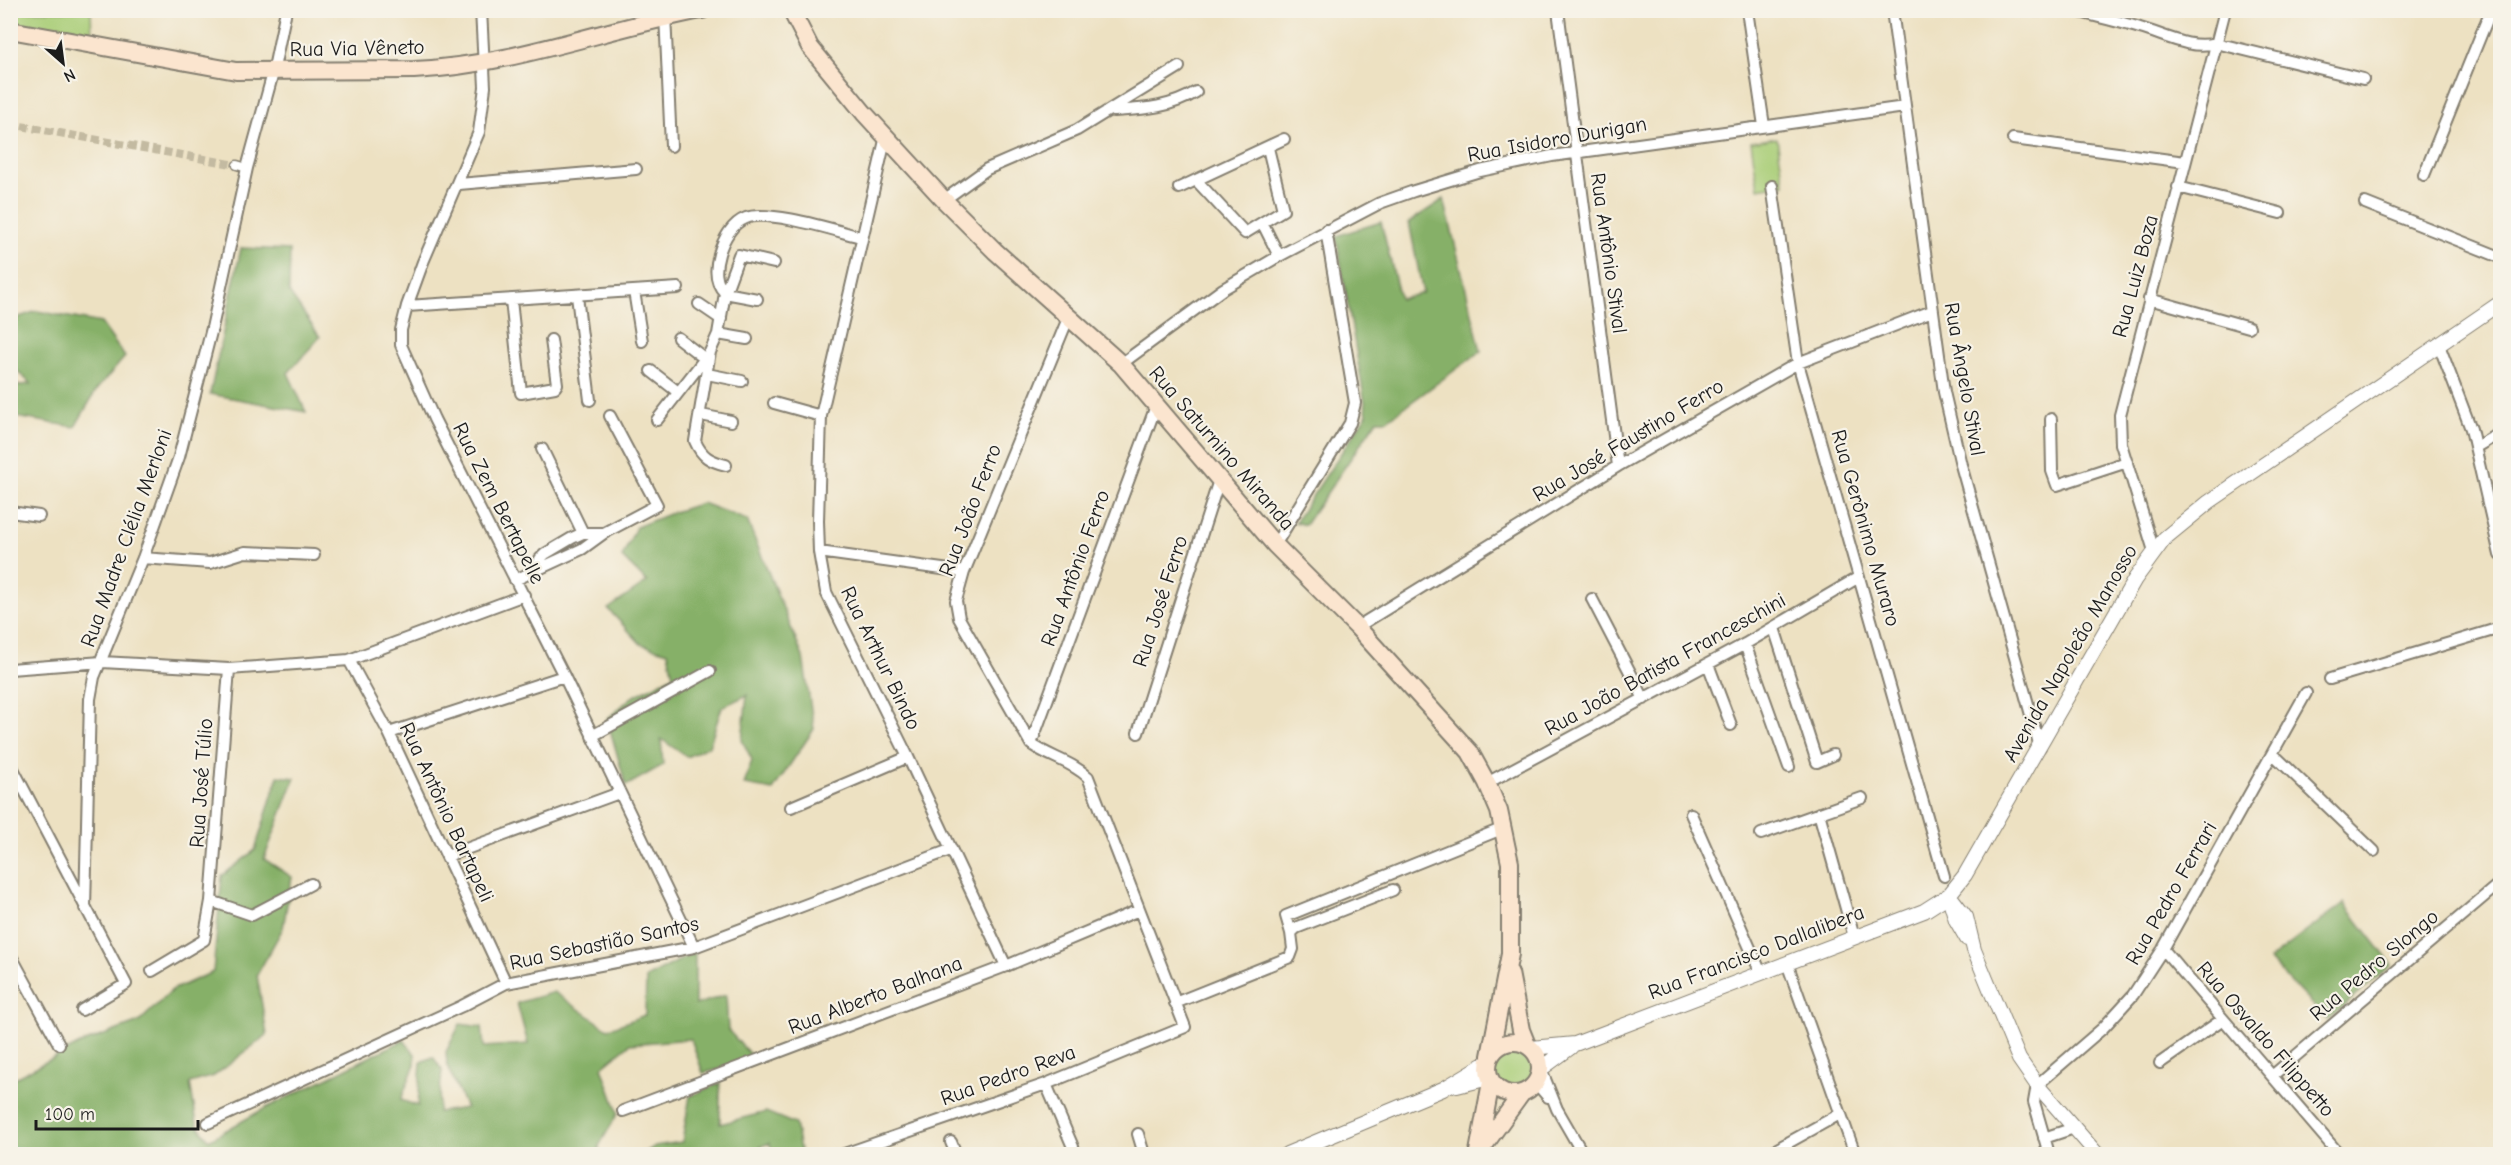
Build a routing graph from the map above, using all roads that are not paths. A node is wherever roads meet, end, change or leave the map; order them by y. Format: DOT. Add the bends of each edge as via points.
graph roads {
  1 [pos="286,10"];
  2 [pos="481,10"];
  3 [pos="702,10"];
  4 [pos="791,10"];
  5 [pos="1558,10"];
  6 [pos="1747,10"];
  7 [pos="1892,10"];
  8 [pos="2072,10"];
  9 [pos="2225,10"];
  10 [pos="2491,10"];
  11 [pos="665,14"];
  12 [pos="10,30"];
  13 [pos="2216,43"];
  14 [pos="485,62"];
  15 [pos="1179,66"];
  16 [pos="273,73"];
  17 [pos="2363,79"];
  18 [pos="1196,92"];
  19 [pos="1905,107"];
  20 [pos="1110,111"];
  21 [pos="1764,126"];
  22 [pos="886,136"];
  23 [pos="1284,139"];
  24 [pos="2013,139"];
  25 [pos="671,146"];
  26 [pos="1268,148"];
  27 [pos="1576,152"];
  28 [pos="2185,162"];
  29 [pos="636,169"];
  30 [pos="2424,175"];
  31 [pos="1196,180"];
  32 [pos="459,184"];
  33 [pos="1772,186"];
  34 [pos="2178,187"];
  35 [pos="1179,188"];
  36 [pos="944,200"];
  37 [pos="2366,203"];
  38 [pos="2280,213"];
  39 [pos="1263,224"];
  40 [pos="1326,230"];
  41 [pos="861,237"];
  42 [pos="1279,256"];
  43 [pos="2500,257"];
  44 [pos="774,263"];
  45 [pos="678,288"];
  46 [pos="634,291"];
  47 [pos="725,293"];
  48 [pos="577,296"];
  49 [pos="757,299"];
  50 [pos="2149,299"];
  51 [pos="511,300"];
  52 [pos="2500,303"];
  53 [pos="699,304"];
  54 [pos="407,306"];
  55 [pos="1932,312"];
  56 [pos="1069,316"];
  57 [pos="721,319"];
  58 [pos="2249,327"];
  59 [pos="718,334"];
  60 [pos="678,338"];
  61 [pos="747,339"];
  62 [pos="551,340"];
  63 [pos="642,341"];
  64 [pos="2439,345"];
  65 [pos="707,355"];
  66 [pos="1798,363"];
  67 [pos="1121,364"];
  68 [pos="651,371"];
  69 [pos="707,374"];
  70 [pos="742,381"];
  71 [pos="678,392"];
  72 [pos="590,400"];
  73 [pos="774,403"];
  74 [pos="1156,406"];
  75 [pos="700,415"];
  76 [pos="610,416"];
  77 [pos="821,416"];
  78 [pos="2050,419"];
  79 [pos="657,420"];
  80 [pos="731,421"];
  81 [pos="2500,433"];
  82 [pos="2476,447"];
  83 [pos="542,449"];
  84 [pos="2127,462"];
  85 [pos="726,465"];
  86 [pos="1618,466"];
  87 [pos="1219,480"];
  88 [pos="10,512"];
  89 [pos="39,516"];
  90 [pos="583,532"];
  91 [pos="604,532"];
  92 [pos="1275,545"];
  93 [pos="2154,551"];
  94 [pos="819,552"];
  95 [pos="314,555"];
  96 [pos="2500,555"];
  97 [pos="142,558"];
  98 [pos="537,569"];
  99 [pos="964,572"];
  100 [pos="1858,576"];
  101 [pos="515,580"];
  102 [pos="524,595"];
  103 [pos="1592,599"];
  104 [pos="1357,627"];
  105 [pos="1774,628"];
  106 [pos="2500,628"];
  107 [pos="1745,644"];
  108 [pos="350,660"];
  109 [pos="102,662"];
  110 [pos="1708,664"];
  111 [pos="10,669"];
  112 [pos="229,669"];
  113 [pos="710,670"];
  114 [pos="564,675"];
  115 [pos="2330,679"];
  116 [pos="2306,693"];
  117 [pos="1644,699"];
  118 [pos="1731,726"];
  119 [pos="389,733"];
  120 [pos="1138,733"];
  121 [pos="591,736"];
  122 [pos="1031,744"];
  123 [pos="2040,747"];
  124 [pos="2272,754"];
  125 [pos="1833,755"];
  126 [pos="908,757"];
  127 [pos="10,763"];
  128 [pos="1789,767"];
  129 [pos="1487,783"];
  130 [pos="619,793"];
  131 [pos="1862,798"];
  132 [pos="791,807"];
  133 [pos="1819,813"];
  134 [pos="1691,814"];
  135 [pos="1504,828"];
  136 [pos="1761,834"];
  137 [pos="951,850"];
  138 [pos="2374,851"];
  139 [pos="447,856"];
  140 [pos="1944,876"];
  141 [pos="2500,883"];
  142 [pos="311,884"];
  143 [pos="1393,890"];
  144 [pos="1949,895"];
  145 [pos="211,900"];
  146 [pos="85,908"];
  147 [pos="1139,910"];
  148 [pos="1291,933"];
  149 [pos="1854,937"];
  150 [pos="694,947"];
  151 [pos="2163,949"];
  152 [pos="10,954"];
  153 [pos="1787,963"];
  154 [pos="1006,966"];
  155 [pos="1509,966"];
  156 [pos="152,971"];
  157 [pos="1761,973"];
  158 [pos="506,983"];
  159 [pos="1175,1003"];
  160 [pos="81,1010"];
  161 [pos="2223,1019"];
  162 [pos="59,1044"];
  163 [pos="1575,1044"];
  164 [pos="1529,1046"];
  165 [pos="2160,1063"];
  166 [pos="1490,1069"];
  167 [pos="1538,1076"];
  168 [pos="2272,1077"];
  169 [pos="1046,1084"];
  170 [pos="2037,1085"];
  171 [pos="1522,1093"];
  172 [pos="623,1111"];
  173 [pos="1840,1114"];
  174 [pos="208,1123"];
  175 [pos="2074,1128"];
  176 [pos="1138,1134"];
  177 [pos="2044,1138"];
  178 [pos="951,1142"];
  179 [pos="844,1155"];
  180 [pos="956,1155"];
  181 [pos="1076,1155"];
  182 [pos="1144,1155"];
  183 [pos="1287,1155"];
  184 [pos="1478,1155"];
  185 [pos="1583,1155"];
  186 [pos="1768,1155"];
  187 [pos="1855,1155"];
  188 [pos="2049,1155"];
  189 [pos="2097,1155"];
  190 [pos="2339,1155"];
  1 -- 16 [label="street, Rua Madre Clélia Merloni"];
  2 -- 14 [label="street, Rua Zem Bertapelle"];
  3 -- 11 [label="main road, Rua Via Vêneto"];
  4 -- 22 [label="main road, Rua Saturnino Miranda" via="810,47"];
  5 -- 27 [label="street, Rua Antônio Stival"];
  6 -- 21 [label="street"];
  7 -- 19 [label="street, Rua Ângelo Stival"];
  8 -- 13 [label="street" via="2189,44"];
  9 -- 13 [label="street, Rua Luiz Boza"];
  10 -- 30 [label="street"];
  11 -- 14 [label="main road, Rua Via Vêneto"];
  11 -- 25 [label="street"];
  12 -- 16 [label="main road, Rua Via Vêneto" via="191,64"];
  13 -- 17 [label="street"];
  13 -- 28 [label="street, Rua Luiz Boza"];
  14 -- 16 [label="main road, Rua Via Vêneto" via="442,69"];
  14 -- 32 [label="street, Rua Zem Bertapelle" via="480,132"];
  15 -- 20 [label="street"];
  16 -- 97 [label="street, Rua Madre Clélia Merloni" via="242,167 212,328 179,457"];
  18 -- 20 [label="street" via="1178,103"];
  19 -- 21 [label="street, Rua Isidoro Durigan"];
  19 -- 55 [label="street, Rua Ângelo Stival"];
  20 -- 36 [label="street" via="1077,130 987,169"];
  21 -- 27 [label="street, Rua Isidoro Durigan"];
  22 -- 36 [label="main road, Rua Saturnino Miranda"];
  22 -- 41 [label="street, Rua Arthur Bindo"];
  23 -- 26 [label="street"];
  24 -- 28 [label="street"];
  26 -- 31 [label="street"];
  26 -- 39 [label="street" via="1283,210"];
  27 -- 40 [label="street, Rua Isidoro Durigan" via="1480,171 1413,191"];
  27 -- 86 [label="street, Rua Antônio Stival"];
  28 -- 34 [label="street, Rua Luiz Boza"];
  29 -- 32 [label="street"];
  31 -- 35 [label="street"];
  31 -- 39 [label="street" via="1245,233"];
  32 -- 54 [label="street, Rua Zem Bertapelle"];
  33 -- 66 [label="street, Rua Gerônimo Muraro"];
  34 -- 38 [label="street"];
  34 -- 50 [label="street, Rua Luiz Boza"];
  36 -- 56 [label="main road, Rua Saturnino Miranda"];
  37 -- 43 [label="street"];
  39 -- 42 [label="street"];
  40 -- 42 [label="street, Rua Isidoro Durigan"];
  40 -- 92 [label="street" via="1355,403 1350,423"];
  41 -- 47 [label="street" via="768,216 748,217 736,223 723,242 715,269"];
  41 -- 77 [label="street, Rua Arthur Bindo"];
  42 -- 67 [label="street, Rua Isidoro Durigan" via="1222,289"];
  44 -- 47 [label="street" via="738,255"];
  45 -- 46 [label="street"];
  46 -- 48 [label="street"];
  46 -- 63 [label="street"];
  47 -- 49 [label="street"];
  47 -- 57 [label="street"];
  48 -- 51 [label="street"];
  48 -- 72 [label="street"];
  50 -- 58 [label="street"];
  50 -- 84 [label="street, Rua Luiz Boza" via="2120,415 2119,435"];
  51 -- 54 [label="street"];
  51 -- 62 [label="street" via="521,393 557,384"];
  52 -- 64 [label="street, Avenida Napoleão Manosso"];
  53 -- 57 [label="street"];
  54 -- 101 [label="street, Rua Zem Bertapelle" via="401,330 405,356"];
  55 -- 66 [label="street, Rua José Faustino Ferro"];
  55 -- 123 [label="street, Rua Ângelo Stival" via="1960,465"];
  56 -- 67 [label="main road, Rua Saturnino Miranda"];
  56 -- 99 [label="street, Rua João Ferro"];
  57 -- 59 [label="street"];
  59 -- 61 [label="street"];
  59 -- 65 [label="street"];
  60 -- 65 [label="street"];
  64 -- 82 [label="street"];
  64 -- 93 [label="street, Avenida Napoleão Manosso" via="2192,514"];
  65 -- 69 [label="street"];
  65 -- 71 [label="street"];
  66 -- 86 [label="street, Rua José Faustino Ferro"];
  66 -- 100 [label="street, Rua Gerônimo Muraro"];
  67 -- 74 [label="main road, Rua Saturnino Miranda"];
  68 -- 71 [label="street"];
  69 -- 70 [label="street"];
  69 -- 75 [label="street"];
  71 -- 79 [label="street"];
  73 -- 77 [label="street"];
  74 -- 87 [label="main road, Rua Saturnino Miranda"];
  74 -- 122 [label="street, Rua Antônio Ferro"];
  75 -- 80 [label="street"];
  75 -- 85 [label="street" via="695,441 700,452 712,462"];
  76 -- 91 [label="street" via="657,505"];
  77 -- 94 [label="street, Rua Arthur Bindo"];
  78 -- 84 [label="street" via="2052,471 2057,485"];
  81 -- 82 [label="street"];
  82 -- 96 [label="street"];
  83 -- 90 [label="street"];
  84 -- 93 [label="street, Rua Luiz Boza"];
  86 -- 104 [label="street, Rua José Faustino Ferro"];
  87 -- 92 [label="main road, Rua Saturnino Miranda"];
  87 -- 120 [label="street, Rua José Ferro"];
  88 -- 89 [label="street"];
  90 -- 91 [label="street"];
  90 -- 98 [label="street" via="545,554"];
  91 -- 98 [label="street" via="582,549"];
  92 -- 104 [label="main road, Rua Saturnino Miranda"];
  93 -- 123 [label="street, Avenida Napoleão Manosso"];
  94 -- 99 [label="street"];
  94 -- 126 [label="street, Rua Arthur Bindo" via="826,592"];
  95 -- 97 [label="street" via="245,552 210,563"];
  97 -- 109 [label="street, Rua Madre Clélia Merloni"];
  98 -- 101 [label="street"];
  99 -- 122 [label="street, Rua João Ferro" via="956,602 960,618"];
  100 -- 105 [label="street, Rua João Batista Franceschini"];
  100 -- 140 [label="street, Rua Gerônimo Muraro"];
  101 -- 102 [label="street, Rua Zem Bertapelle"];
  102 -- 108 [label="street"];
  102 -- 114 [label="street, Rua Zem Bertapelle"];
  103 -- 117 [label="street"];
  104 -- 129 [label="main road, Rua Saturnino Miranda" via="1470,752"];
  105 -- 107 [label="street, Rua João Batista Franceschini"];
  105 -- 125 [label="street" via="1817,762"];
  106 -- 115 [label="street"];
  107 -- 110 [label="street, Rua João Batista Franceschini"];
  107 -- 128 [label="street"];
  108 -- 112 [label="street"];
  108 -- 119 [label="street, Rua Antônio Bartapeli"];
  109 -- 111 [label="street"];
  109 -- 112 [label="street"];
  109 -- 146 [label="street, Rua Madre Clélia Merloni" via="90,699"];
  110 -- 117 [label="street, Rua João Batista Franceschini"];
  110 -- 118 [label="street"];
  112 -- 145 [label="street, Rua José Túlio"];
  113 -- 121 [label="street"];
  114 -- 119 [label="street"];
  114 -- 121 [label="street, Rua Zem Bertapelle"];
  116 -- 124 [label="street, Rua Pedro Ferrari"];
  117 -- 129 [label="street, Rua João Batista Franceschini"];
  119 -- 139 [label="street, Rua Antônio Bartapeli"];
  121 -- 130 [label="street, Rua Zem Bertapelle"];
  122 -- 147 [label="street" via="1046,755 1076,766 1088,777"];
  123 -- 144 [label="street, Avenida Napoleão Manosso" via="1965,875"];
  124 -- 138 [label="street"];
  124 -- 151 [label="street, Rua Pedro Ferrari"];
  126 -- 132 [label="street"];
  126 -- 137 [label="street, Rua Arthur Bindo"];
  127 -- 146 [label="street"];
  129 -- 135 [label="main road, Rua Saturnino Miranda"];
  130 -- 139 [label="street"];
  130 -- 150 [label="street, Rua Zem Bertapelle"];
  131 -- 133 [label="street"];
  133 -- 136 [label="street"];
  133 -- 149 [label="street"];
  134 -- 157 [label="street"];
  135 -- 148 [label="street" via="1286,916"];
  135 -- 155 [label="main road, Rua Saturnino Miranda" via="1512,917"];
  137 -- 150 [label="street, Rua Sebastião Santos"];
  137 -- 154 [label="street, Rua Arthur Bindo"];
  139 -- 158 [label="street, Rua Antônio Bartapeli"];
  141 -- 168 [label="street, Rua Pedro Slongo"];
  142 -- 145 [label="street" via="252,915"];
  143 -- 148 [label="street"];
  144 -- 149 [label="street, Rua Francisco Dallalibera" via="1924,910"];
  144 -- 170 [label="street" via="1956,920 1974,950 2013,1045"];
  145 -- 156 [label="street, Rua José Túlio" via="204,940"];
  146 -- 160 [label="street" via="126,984"];
  147 -- 154 [label="street, Rua Alberto Balhana"];
  147 -- 159 [label="street"];
  148 -- 159 [label="street" via="1290,957"];
  149 -- 153 [label="street, Rua Francisco Dallalibera"];
  150 -- 158 [label="street, Rua Sebastião Santos"];
  151 -- 161 [label="street, Rua Osvaldo Filippetto"];
  151 -- 170 [label="street, Rua Pedro Ferrari" via="2121,1011"];
  152 -- 162 [label="street"];
  153 -- 157 [label="street, Rua Francisco Dallalibera"];
  153 -- 173 [label="street"];
  154 -- 172 [label="street, Rua Alberto Balhana"];
  155 -- 164 [label="main road, Rua Saturnino Miranda" via="1521,1030"];
  155 -- 166 [label="main road, Rua Saturnino Miranda"];
  157 -- 163 [label="street, Rua Francisco Dallalibera"];
  158 -- 174 [label="street, Rua Sebastião Santos"];
  159 -- 169 [label="street, Rua Pedro Reva" via="1185,1027"];
  161 -- 165 [label="street"];
  161 -- 168 [label="street, Rua Osvaldo Filippetto"];
  163 -- 164 [label="street, Rua Francisco Dallalibera"];
  163 -- 167 [label="street, Rua Francisco Dallalibera"];
  164 -- 166 [label="main road" via="1519,1042 1502,1044"];
  164 -- 167 [label="main road" via="1536,1053"];
  166 -- 171 [label="main road" via="1505,1093"];
  166 -- 183 [label="street"];
  166 -- 184 [label="main road, Rua Saturnino Miranda"];
  167 -- 171 [label="main road"];
  167 -- 185 [label="street"];
  168 -- 190 [label="street, Rua Osvaldo Filippetto"];
  169 -- 179 [label="street, Rua Pedro Reva"];
  169 -- 181 [label="street"];
  170 -- 175 [label="street"];
  170 -- 177 [label="street" via="2034,1102"];
  171 -- 184 [label="main road"];
  173 -- 186 [label="street"];
  173 -- 187 [label="street"];
  175 -- 177 [label="street"];
  175 -- 189 [label="street"];
  176 -- 182 [label="street"];
  177 -- 188 [label="street"];
  178 -- 180 [label="street"];
}
